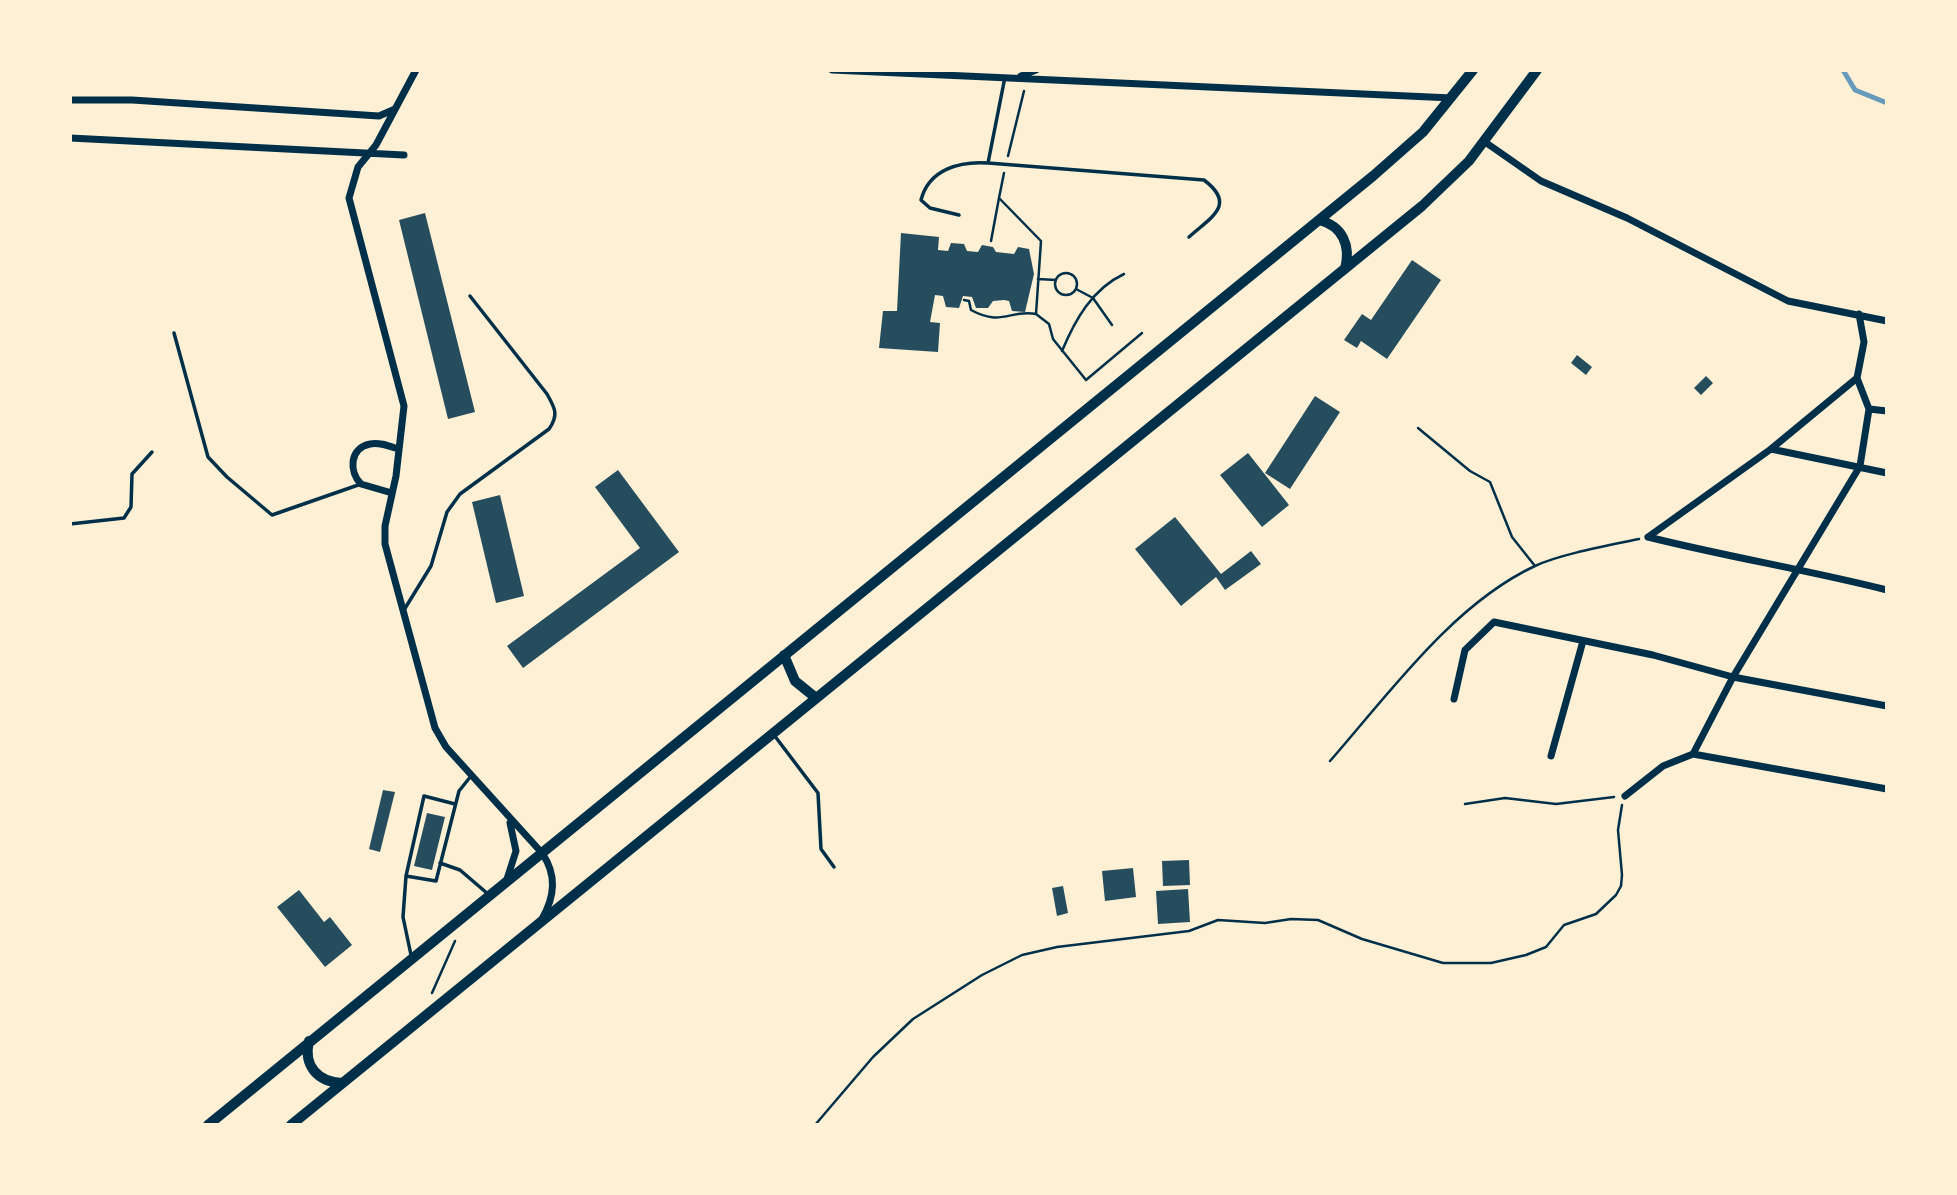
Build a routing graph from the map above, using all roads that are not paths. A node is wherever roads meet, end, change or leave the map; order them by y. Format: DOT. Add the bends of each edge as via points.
graph roads {
  1 [pos="416,70"];
  2 [pos="835,70"];
  3 [pos="1037,70"];
  4 [pos="1473,70"];
  5 [pos="1537,70"];
  6 [pos="909,71"];
  7 [pos="981,73"];
  8 [pos="1005,77"];
  9 [pos="1017,77"];
  10 [pos="1452,98"];
  11 [pos="70,100"];
  12 [pos="396,108"];
  13 [pos="70,138"];
  14 [pos="1485,142"];
  15 [pos="367,153"];
  16 [pos="404,155"];
  17 [pos="988,163"];
  18 [pos="959,215"];
  19 [pos="1318,220"];
  20 [pos="1189,237"];
  21 [pos="1345,269"];
  22 [pos="470,296"];
  23 [pos="1859,314"];
  24 [pos="1887,321"];
  25 [pos="174,333"];
  26 [pos="1857,378"];
  27 [pos="1869,409"];
  28 [pos="1887,411"];
  29 [pos="398,449"];
  30 [pos="1771,449"];
  31 [pos="152,452"];
  32 [pos="1860,466"];
  33 [pos="1887,473"];
  34 [pos="361,484"];
  35 [pos="392,493"];
  36 [pos="70,524"];
  37 [pos="1797,568"];
  38 [pos="1887,590"];
  39 [pos="403,612"];
  40 [pos="1583,641"];
  41 [pos="785,655"];
  42 [pos="1733,677"];
  43 [pos="816,698"];
  44 [pos="1454,699"];
  45 [pos="1887,706"];
  46 [pos="773,733"];
  47 [pos="1693,754"];
  48 [pos="1551,756"];
  49 [pos="471,776"];
  50 [pos="1887,789"];
  51 [pos="1625,796"];
  52 [pos="455,804"];
  53 [pos="509,819"];
  54 [pos="542,853"];
  55 [pos="440,863"];
  56 [pos="834,867"];
  57 [pos="406,876"];
  58 [pos="505,883"];
  59 [pos="490,895"];
  60 [pos="540,923"];
  61 [pos="412,958"];
  62 [pos="309,1041"];
  63 [pos="342,1083"];
  64 [pos="208,1125"];
  65 [pos="291,1125"];
  1 -- 12 [label="street"];
  2 -- 6 [label="street"];
  3 -- 9 [label="street"];
  4 -- 10 [label="main road"];
  5 -- 14 [label="main road"];
  6 -- 7 [label="street"];
  7 -- 8 [label="street"];
  8 -- 9 [label="street"];
  8 -- 17 [label="lane"];
  9 -- 10 [label="street"];
  10 -- 19 [label="main road" via="1406,148"];
  11 -- 12 [label="street" via="379,116"];
  12 -- 15 [label="street"];
  13 -- 15 [label="street"];
  14 -- 21 [label="main road" via="1446,185"];
  14 -- 23 [label="street" via="1541,181 1638,223 1788,301"];
  15 -- 16 [label="street"];
  15 -- 29 [label="street" via="351,183 349,198 403,398 405,415"];
  17 -- 18 [label="lane" via="964,161 924,188 921,200 930,208"];
  17 -- 20 [label="lane" via="1204,180 1216,189 1221,201 1218,211"];
  19 -- 21 [label="main road" via="1342,234 1348,251"];
  19 -- 41 [label="main road"];
  21 -- 43 [label="main road"];
  22 -- 39 [label="lane" via="547,394 556,418 549,429 460,494 447,512 431,566"];
  23 -- 24 [label="street"];
  23 -- 26 [label="street" via="1864,342"];
  25 -- 34 [label="lane" via="208,457 263,507 272,514"];
  26 -- 27 [label="street"];
  26 -- 30 [label="street"];
  27 -- 28 [label="street"];
  27 -- 32 [label="street"];
  29 -- 34 [label="street" via="372,443 358,450 352,464"];
  29 -- 35 [label="street"];
  30 -- 32 [label="street"];
  30 -- 37 [label="street" via="1648,537 1734,559"];
  31 -- 36 [label="lane" via="132,474 131,507 124,518"];
  32 -- 33 [label="street"];
  32 -- 37 [label="street"];
  34 -- 35 [label="street"];
  35 -- 39 [label="street" via="385,544"];
  37 -- 38 [label="street"];
  37 -- 42 [label="street"];
  39 -- 49 [label="street" via="435,728"];
  40 -- 42 [label="street"];
  40 -- 44 [label="street" via="1494,622 1465,650"];
  40 -- 48 [label="street"];
  41 -- 43 [label="main road" via="794,681"];
  41 -- 54 [label="main road"];
  42 -- 45 [label="street"];
  42 -- 47 [label="street"];
  43 -- 46 [label="main road"];
  46 -- 56 [label="lane" via="818,793 821,849"];
  46 -- 60 [label="main road"];
  47 -- 50 [label="street"];
  47 -- 51 [label="street" via="1663,766"];
  49 -- 52 [label="lane"];
  49 -- 53 [label="street"];
  52 -- 55 [label="lane"];
  52 -- 57 [label="lane" via="425,796"];
  53 -- 54 [label="street"];
  53 -- 58 [label="street" via="516,851"];
  54 -- 58 [label="main road"];
  54 -- 60 [label="street" via="553,880"];
  55 -- 57 [label="lane" via="436,881"];
  55 -- 59 [label="lane" via="460,870"];
  57 -- 61 [label="lane" via="403,917"];
  58 -- 59 [label="main road"];
  59 -- 61 [label="main road"];
  60 -- 63 [label="main road"];
  61 -- 62 [label="main road"];
  62 -- 63 [label="main road" via="308,1061 315,1072"];
  62 -- 64 [label="main road"];
  63 -- 65 [label="main road"];
}
